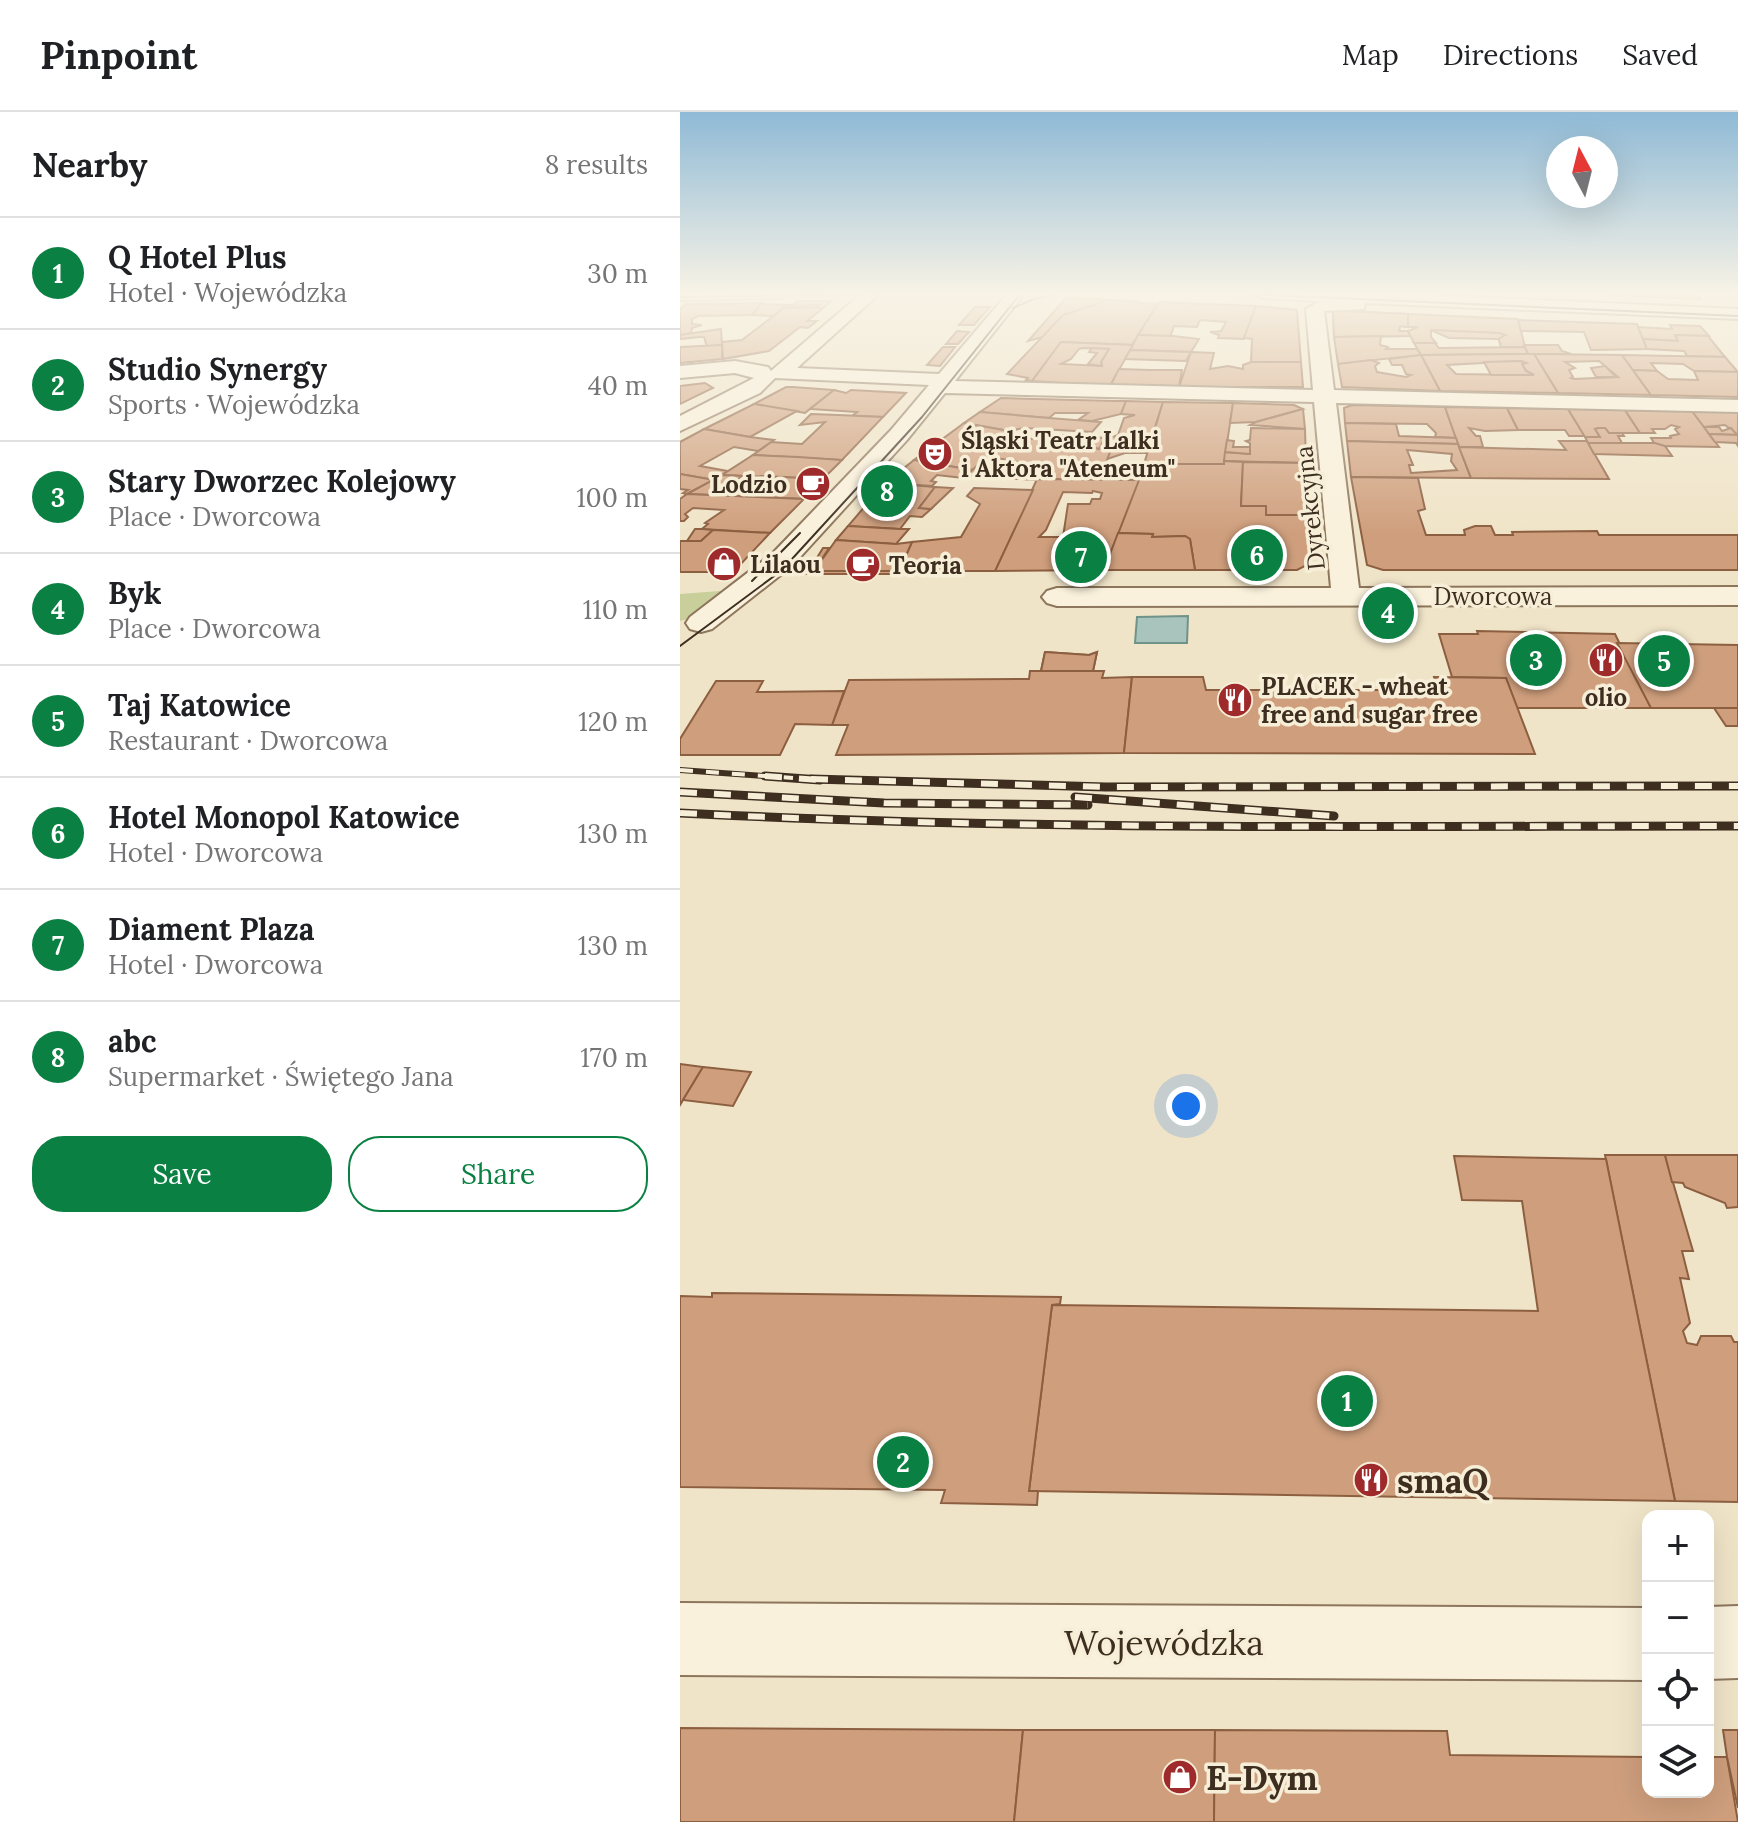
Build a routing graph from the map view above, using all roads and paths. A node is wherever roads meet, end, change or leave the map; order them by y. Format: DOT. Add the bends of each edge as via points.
graph roads {
  1 [pos="764,373"];
  2 [pos="779,373"];
  3 [pos="953,373"];
  4 [pos="1322,373"];
  5 [pos="778,381"];
  6 [pos="944,384"];
  7 [pos="1325,397"];
  8 [pos="1738,406"];
  9 [pos="680,424"];
  10 [pos="1738,596"];
  11 [pos="1057,597"];
  12 [pos="1346,597"];
  13 [pos="701,623"];
  14 [pos="680,1639"];
  15 [pos="1738,1642"];
  16 [pos="1714,1643"];
  17 [pos="1642,1644"];
  1 -- 5 [label="street"];
  2 -- 5 [label="street"];
  3 -- 6 [label="street"];
  4 -- 7 [label="street, Dyrekcyjna"];
  5 -- 6 [label="street"];
  5 -- 9 [label="street"];
  6 -- 7 [label="street"];
  6 -- 13 [label="street" via="773,569"];
  7 -- 8 [label="street"];
  7 -- 12 [label="street, Dyrekcyjna"];
  10 -- 12 [label="street, Dworcowa"];
  11 -- 12 [label="street, Dworcowa"];
  14 -- 17 [label="street, Wojewódzka"];
  15 -- 16 [label="street"];
}
